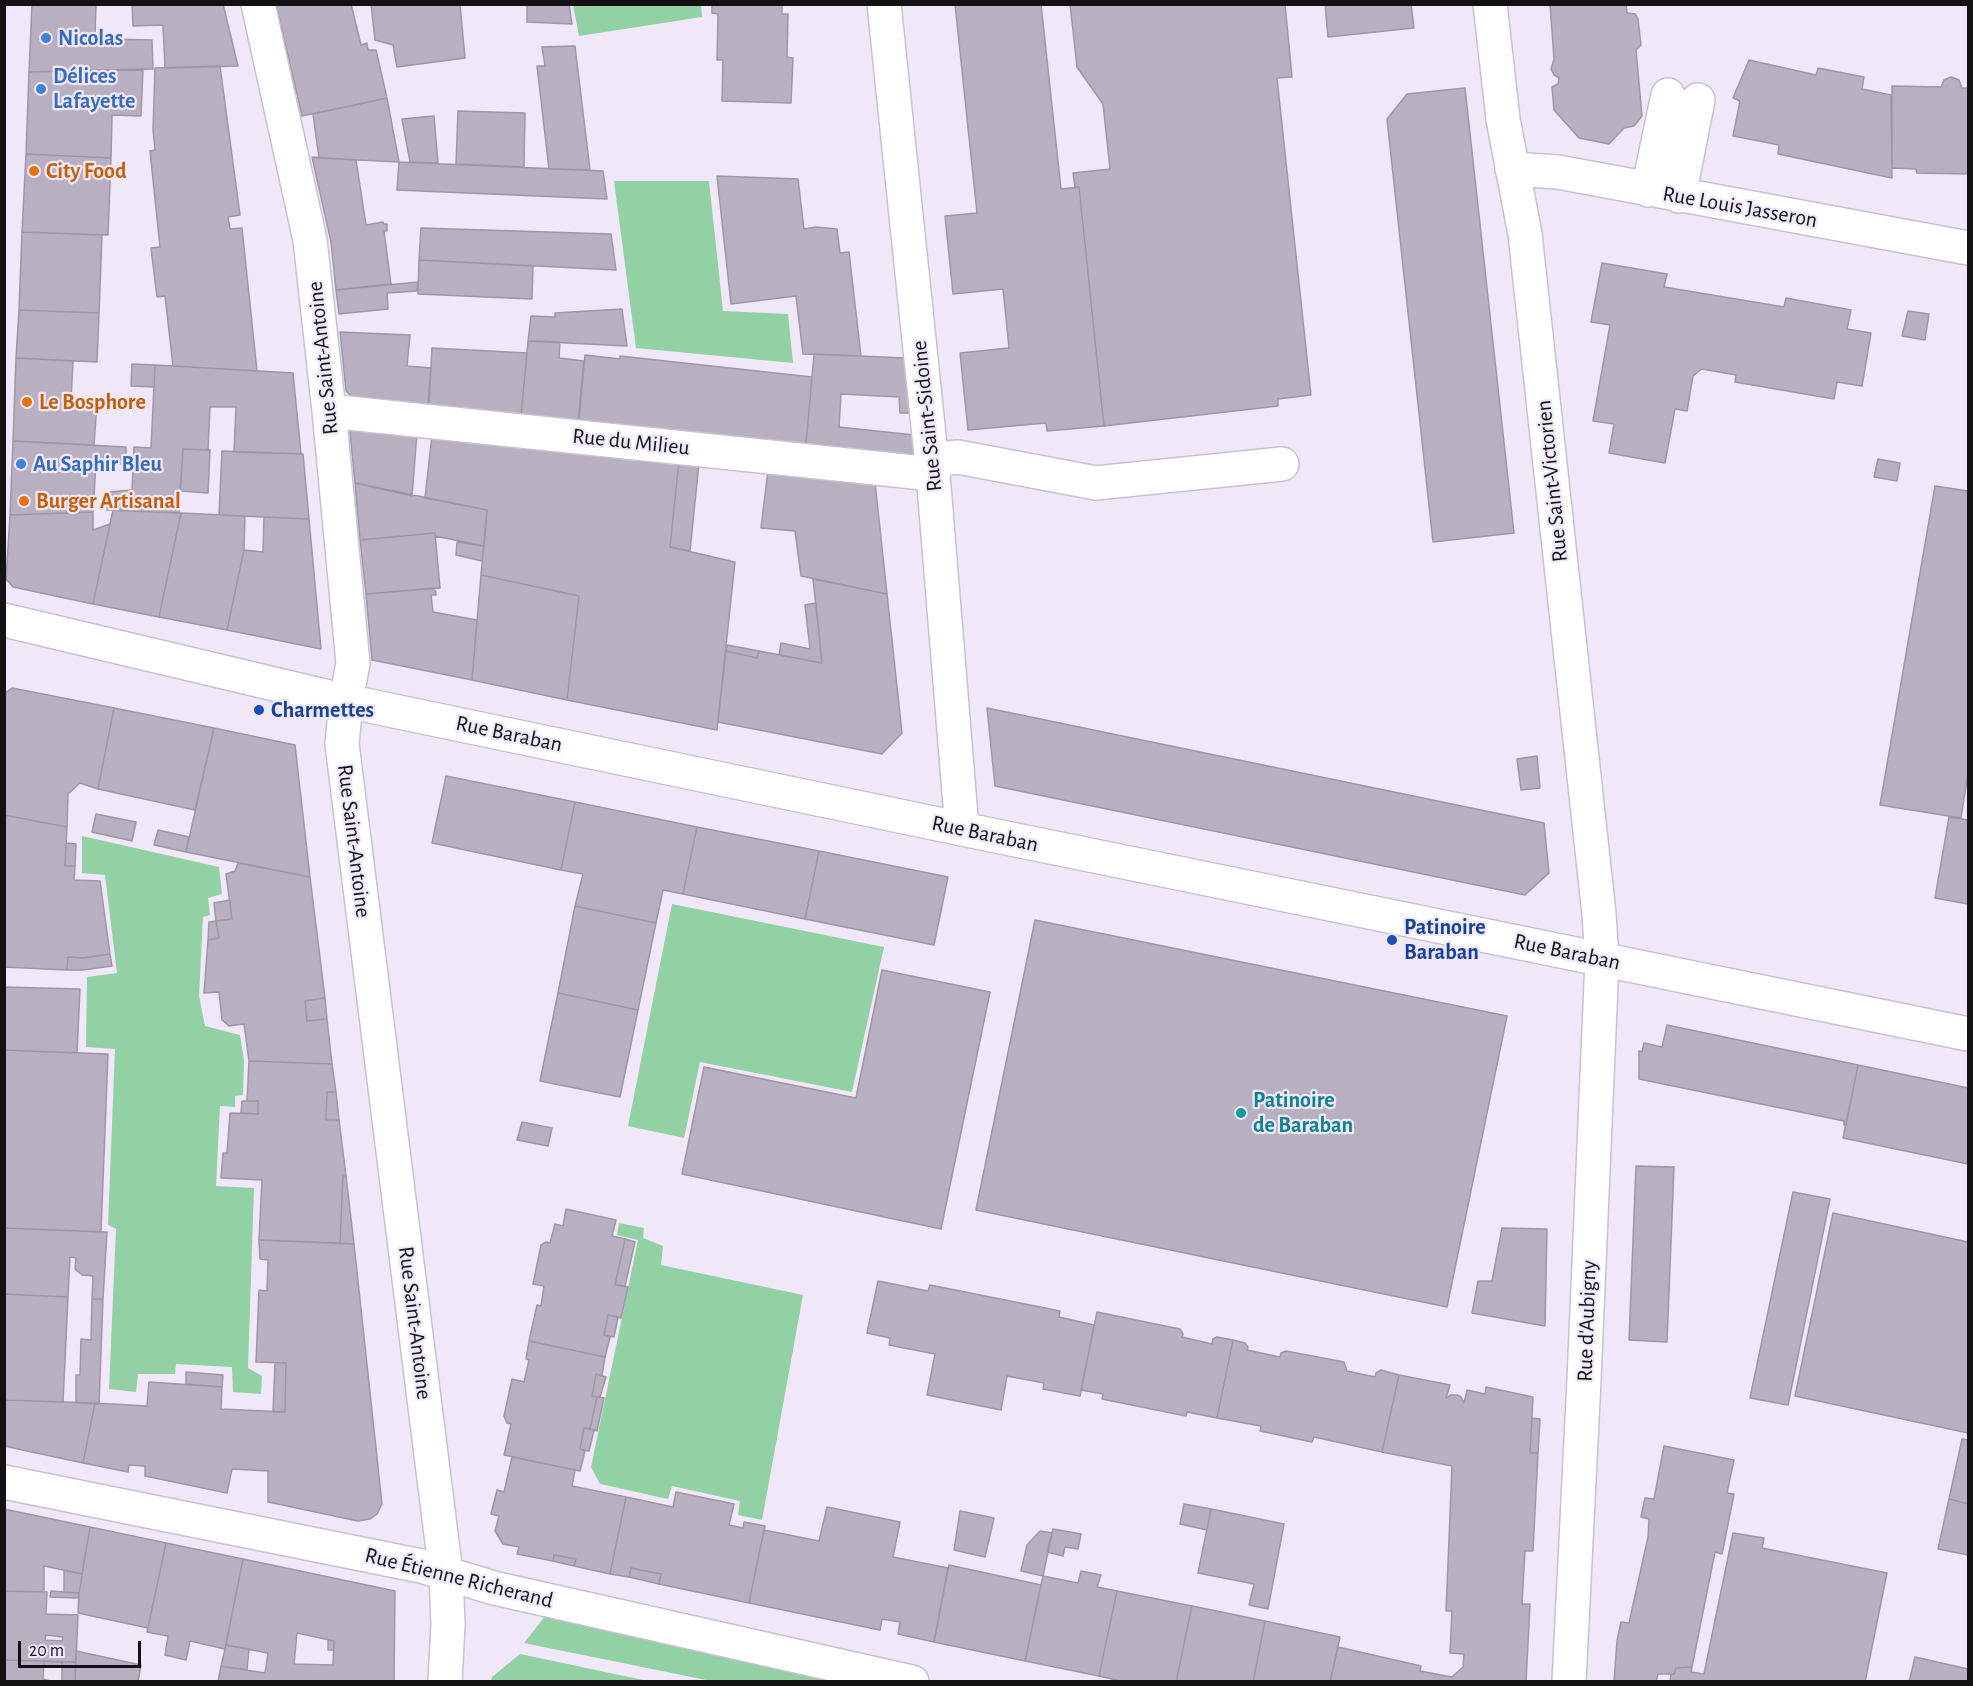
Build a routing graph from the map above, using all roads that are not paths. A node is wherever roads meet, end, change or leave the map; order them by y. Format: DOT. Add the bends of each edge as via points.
graph roads {
  1 [pos="258,4"];
  2 [pos="884,4"];
  3 [pos="1490,4"];
  4 [pos="1683,98"];
  5 [pos="1512,169"];
  6 [pos="1664,193"];
  7 [pos="1968,248"];
  8 [pos="329,411"];
  9 [pos="1282,464"];
  10 [pos="932,467"];
  11 [pos="4,620"];
  12 [pos="346,701"];
  13 [pos="962,829"];
  14 [pos="1602,960"];
  15 [pos="1968,1034"];
  16 [pos="4,1482"];
  17 [pos="446,1574"];
  18 [pos="445,1682"];
  19 [pos="912,1682"];
  20 [pos="1569,1682"];
  1 -- 8 [label="street, Rue Saint-Antoine" via="310,240"];
  2 -- 10 [label="street, Rue Saint-Sidoine"];
  3 -- 5 [label="street, Rue Saint-Victorien"];
  4 -- 6 [label="street"];
  5 -- 6 [label="street, Rue Louis Jasseron" via="1558,172"];
  5 -- 14 [label="street, Rue Saint-Victorien" via="1525,234"];
  6 -- 7 [label="street, Rue Louis Jasseron"];
  8 -- 10 [label="street, Rue du Milieu"];
  8 -- 12 [label="street, Rue Saint-Antoine" via="353,663"];
  9 -- 10 [label="street, Rue du Milieu" via="1096,483 958,457"];
  10 -- 13 [label="street, Rue Saint-Sidoine"];
  11 -- 12 [label="street, Rue Baraban"];
  12 -- 13 [label="street, Rue Baraban"];
  12 -- 17 [label="street, Rue Saint-Antoine" via="342,744"];
  13 -- 14 [label="street, Rue Baraban"];
  14 -- 15 [label="street, Rue Baraban"];
  14 -- 20 [label="street, Rue d'Aubigny"];
  16 -- 17 [label="street, Rue Étienne Richerand" via="397,1560"];
  17 -- 18 [label="street, Rue Saint-Antoine"];
  17 -- 19 [label="street, Rue Étienne Richerand"];
}
